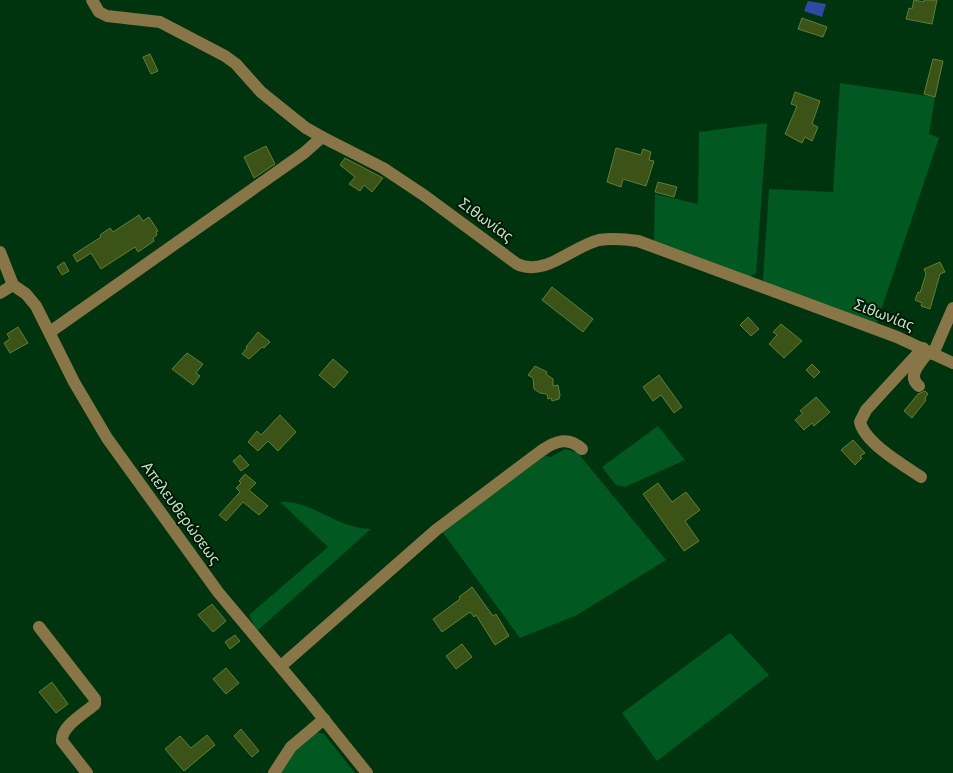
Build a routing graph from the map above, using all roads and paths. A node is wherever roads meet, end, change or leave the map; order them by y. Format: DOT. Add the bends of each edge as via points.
graph roads {
  1 [pos="92,0"];
  2 [pos="322,137"];
  3 [pos="0,252"];
  4 [pos="13,285"];
  5 [pos="0,293"];
  6 [pos="953,308"];
  7 [pos="50,332"];
  8 [pos="928,351"];
  9 [pos="953,363"];
  10 [pos="919,386"];
  11 [pos="582,449"];
  12 [pos="920,477"];
  13 [pos="39,627"];
  14 [pos="281,666"];
  15 [pos="324,719"];
  16 [pos="87,773"];
  17 [pos="274,773"];
  18 [pos="367,773"];
  1 -- 2 [label="street, Σιθωνίας" via="98,12 107,16 160,22 225,56 261,92"];
  2 -- 7 [label="street" via="304,153"];
  2 -- 8 [label="street, Σιθωνίας" via="383,168 525,267 544,266 599,240 638,241 897,336"];
  3 -- 4 [label="street, Απελευθερώσεως"];
  4 -- 5 [label="street"];
  4 -- 7 [label="street, Απελευθερώσεως" via="36,306"];
  6 -- 8 [label="street"];
  7 -- 14 [label="street, Απελευθερώσεως" via="74,382 107,438 218,592"];
  8 -- 9 [label="street, Σιθωνίας"];
  8 -- 10 [label="street" via="914,374"];
  8 -- 12 [label="street" via="868,408 860,422 872,440"];
  11 -- 14 [label="street" via="564,440 541,451 436,530"];
  13 -- 16 [label="street" via="95,702 59,738"];
  14 -- 15 [label="street, Απελευθερώσεως"];
  15 -- 17 [label="street" via="291,747"];
  15 -- 18 [label="street, Απελευθερώσεως"];
}
